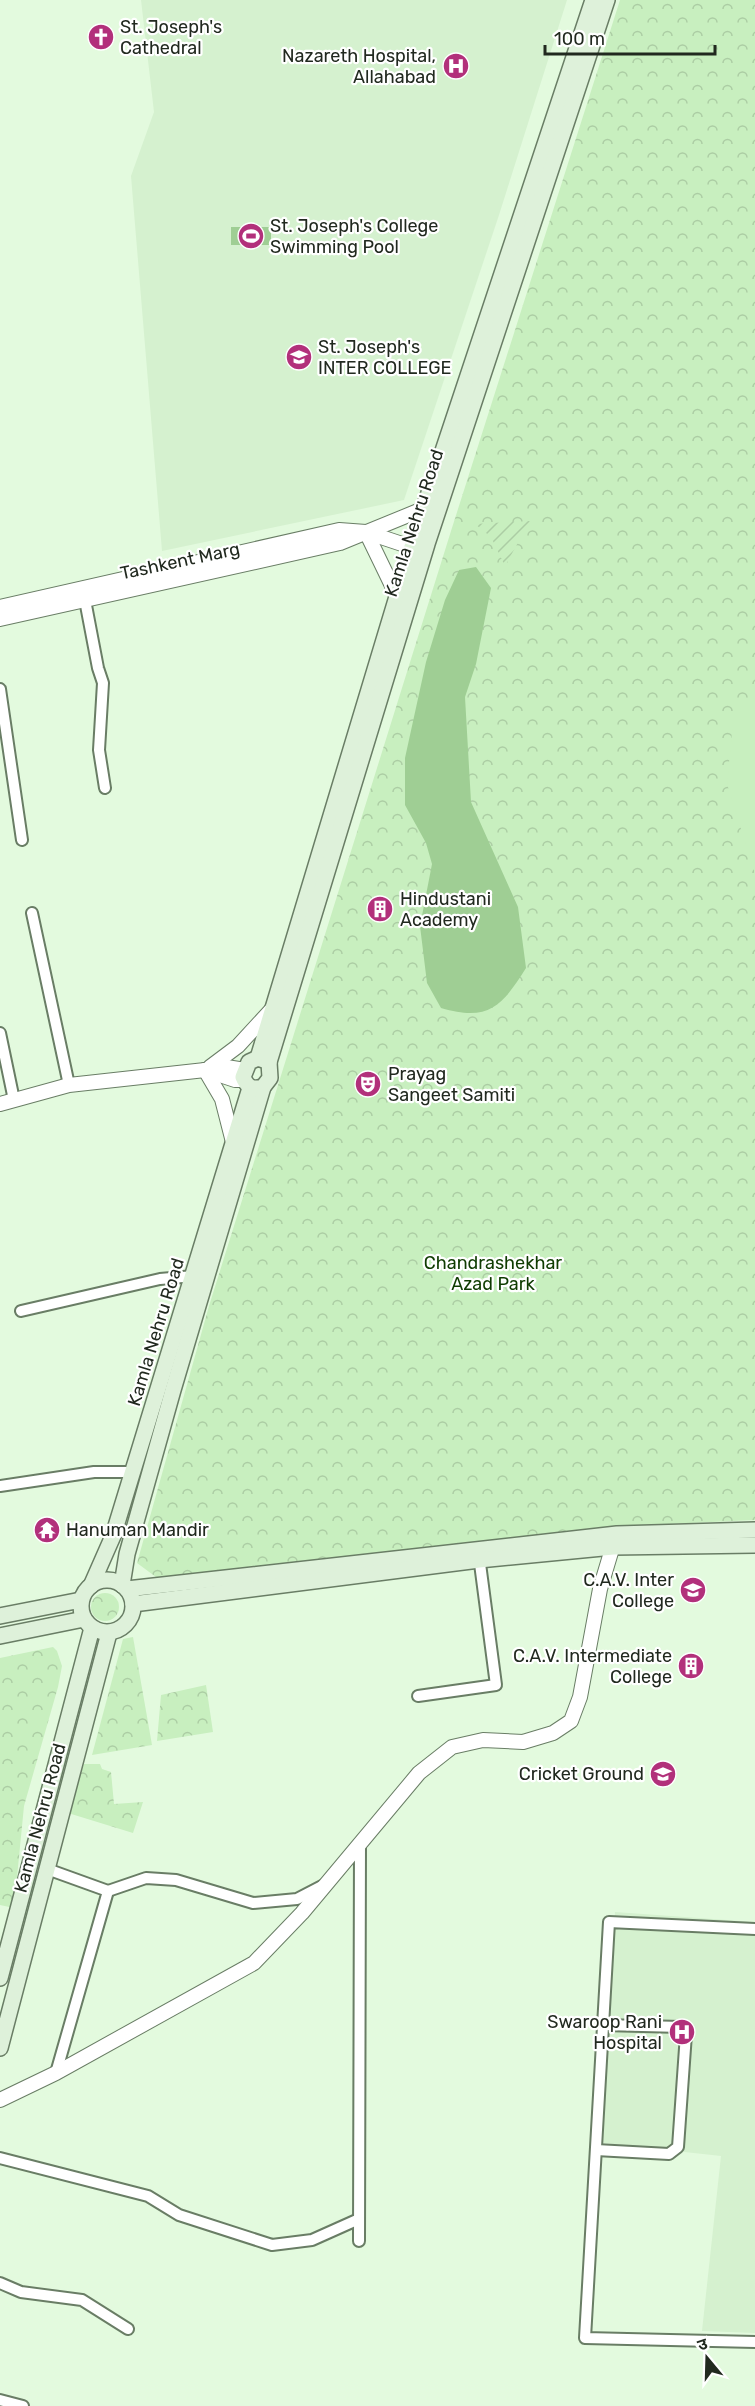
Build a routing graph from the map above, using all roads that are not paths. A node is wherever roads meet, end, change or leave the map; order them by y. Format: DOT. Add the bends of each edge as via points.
graph roads {
  1 [pos="593,0"];
  2 [pos="607,0"];
  3 [pos="423,509"];
  4 [pos="366,532"];
  5 [pos="418,550"];
  6 [pos="397,596"];
  7 [pos="85,600"];
  8 [pos="0,607"];
  9 [pos="0,619"];
  10 [pos="0,689"];
  11 [pos="105,788"];
  12 [pos="22,840"];
  13 [pos="32,913"];
  14 [pos="273,1008"];
  15 [pos="0,1033"];
  16 [pos="264,1060"];
  17 [pos="205,1070"];
  18 [pos="250,1081"];
  19 [pos="69,1085"];
  20 [pos="14,1100"];
  21 [pos="0,1104"];
  22 [pos="233,1142"];
  23 [pos="194,1276"];
  24 [pos="21,1311"];
  25 [pos="134,1472"];
  26 [pos="0,1486"];
  27 [pos="755,1530"];
  28 [pos="615,1541"];
  29 [pos="755,1545"];
  30 [pos="478,1555"];
  31 [pos="91,1586"];
  32 [pos="127,1593"];
  33 [pos="81,1600"];
  34 [pos="0,1616"];
  35 [pos="88,1624"];
  36 [pos="109,1633"];
  37 [pos="0,1636"];
  38 [pos="418,1696"];
  39 [pos="360,1844"];
  40 [pos="47,1869"];
  41 [pos="326,1883"];
  42 [pos="108,1891"];
  43 [pos="755,1929"];
  44 [pos="0,1978"];
  45 [pos="603,2025"];
  46 [pos="0,2048"];
  47 [pos="56,2073"];
  48 [pos="0,2100"];
  49 [pos="596,2150"];
  50 [pos="0,2158"];
  51 [pos="359,2219"];
  52 [pos="359,2241"];
  53 [pos="0,2283"];
  54 [pos="128,2328"];
  55 [pos="755,2342"];
  56 [pos="0,2400"];
  57 [pos="23,2406"];
  1 -- 3 [label="main road, Kamla Nehru Road"];
  2 -- 5 [label="main road, Kamla Nehru Road"];
  3 -- 4 [label="street"];
  3 -- 5 [label="main road, Kamla Nehru Road"];
  4 -- 5 [label="street, Tashkent Marg"];
  4 -- 6 [label="street"];
  4 -- 7 [label="street, Tashkent Marg" via="340,543"];
  4 -- 8 [label="street, Tashkent Marg" via="339,530"];
  5 -- 6 [label="main road, Kamla Nehru Road"];
  5 -- 16 [label="main road, Kamla Nehru Road"];
  6 -- 14 [label="main road, Kamla Nehru Road"];
  7 -- 9 [label="street, Tashkent Marg"];
  7 -- 11 [label="street" via="103,683 99,750"];
  10 -- 12 [label="street"];
  13 -- 19 [label="street"];
  14 -- 16 [label="main road, Kamla Nehru Road"];
  14 -- 17 [label="street" via="238,1046"];
  15 -- 20 [label="street"];
  16 -- 18 [label="main road" via="249,1062"];
  16 -- 18 [label="main road" via="270,1078"];
  17 -- 18 [label="street"];
  17 -- 19 [label="street"];
  17 -- 22 [label="street" via="222,1099"];
  18 -- 22 [label="main road, Kamla Nehru Road"];
  18 -- 32 [label="main road, Kamla Nehru Road" via="173,1390 127,1554"];
  19 -- 20 [label="street"];
  20 -- 21 [label="street"];
  22 -- 23 [label="main road, Kamla Nehru Road"];
  23 -- 24 [label="street" via="160,1279"];
  23 -- 25 [label="main road, Kamla Nehru Road"];
  25 -- 26 [label="street" via="94,1472"];
  25 -- 31 [label="main road, Kamla Nehru Road"];
  27 -- 28 [label="main road"];
  28 -- 29 [label="main road"];
  28 -- 30 [label="main road"];
  28 -- 39 [label="street" via="600,1589 580,1697 571,1721 553,1733 523,1742 483,1740 453,1747 419,1773"];
  30 -- 32 [label="main road"];
  30 -- 38 [label="street" via="496,1685"];
  31 -- 32 [label="main road" via="108,1580"];
  31 -- 33 [label="main road"];
  32 -- 36 [label="main road" via="129,1620"];
  33 -- 34 [label="main road"];
  33 -- 35 [label="main road"];
  35 -- 36 [label="main road"];
  35 -- 37 [label="main road"];
  35 -- 44 [label="main road, Kamla Nehru Road"];
  36 -- 40 [label="main road, Kamla Nehru Road"];
  39 -- 41 [label="street"];
  39 -- 51 [label="street"];
  40 -- 42 [label="street"];
  40 -- 46 [label="main road, Kamla Nehru Road"];
  41 -- 42 [label="street" via="297,1899 253,1903 176,1880 146,1878"];
  41 -- 47 [label="street" via="254,1963"];
  42 -- 47 [label="street"];
  43 -- 45 [label="street" via="609,1922"];
  45 -- 49 [label="street"];
  45 -- 49 [label="street" via="681,2027 687,2034 678,2147 669,2154"];
  47 -- 48 [label="street"];
  49 -- 55 [label="street" via="585,2338"];
  50 -- 51 [label="street" via="148,2196 179,2215 272,2245 312,2240"];
  51 -- 52 [label="street"];
  53 -- 54 [label="street" via="21,2292 82,2300"];
  56 -- 57 [label="street"];
}
